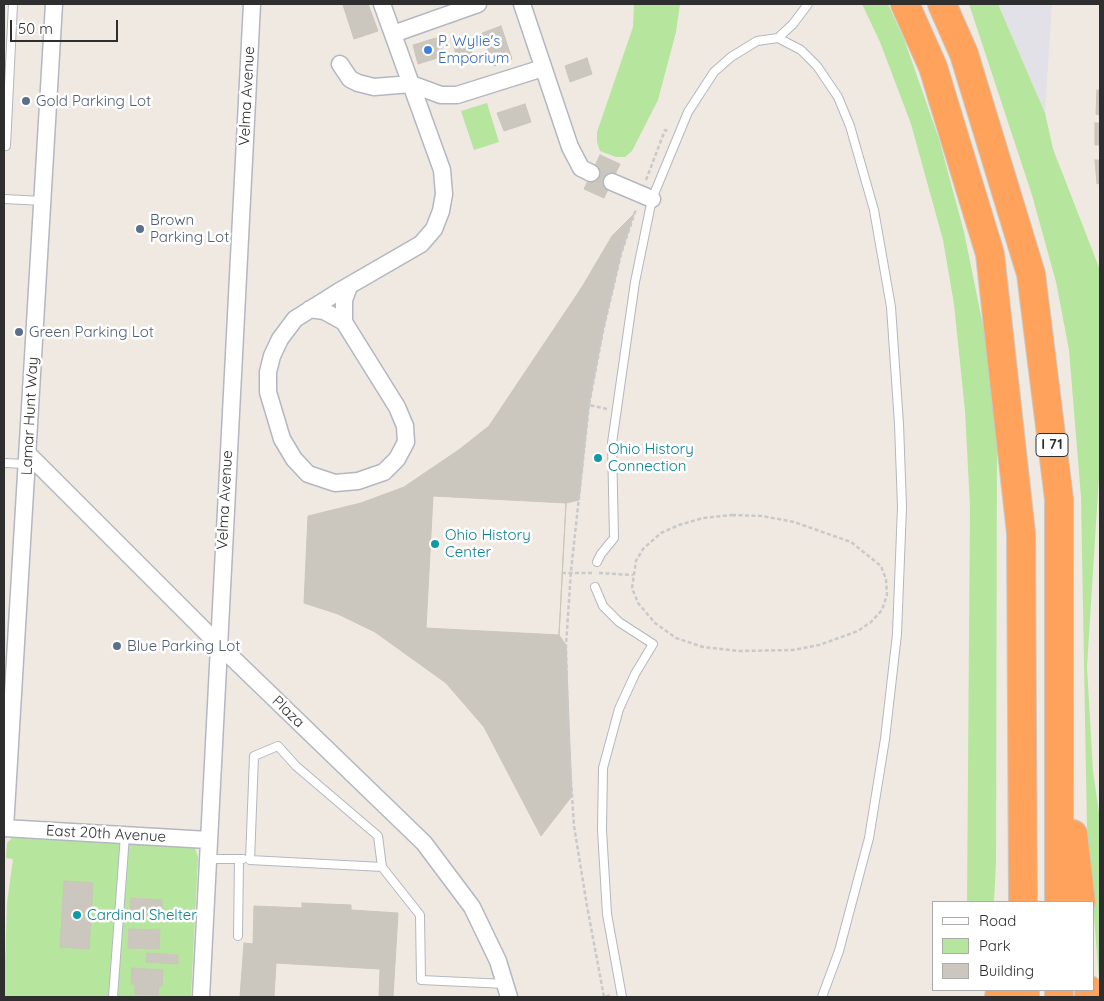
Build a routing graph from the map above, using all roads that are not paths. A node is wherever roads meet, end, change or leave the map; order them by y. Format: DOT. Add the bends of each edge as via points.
graph roads {
  1 [pos="13,4"];
  2 [pos="54,4"];
  3 [pos="252,4"];
  4 [pos="382,4"];
  5 [pos="478,4"];
  6 [pos="522,4"];
  7 [pos="808,4"];
  8 [pos="905,4"];
  9 [pos="942,4"];
  10 [pos="393,34"];
  11 [pos="778,38"];
  12 [pos="340,64"];
  13 [pos="543,68"];
  14 [pos="410,84"];
  15 [pos="4,146"];
  16 [pos="591,173"];
  17 [pos="612,182"];
  18 [pos="646,196"];
  19 [pos="4,199"];
  20 [pos="42,201"];
  21 [pos="349,286"];
  22 [pos="310,309"];
  23 [pos="344,322"];
  24 [pos="28,459"];
  25 [pos="4,462"];
  26 [pos="598,562"];
  27 [pos="595,587"];
  28 [pos="217,643"];
  29 [pos="1059,709"];
  30 [pos="4,828"];
  31 [pos="125,835"];
  32 [pos="208,840"];
  33 [pos="207,859"];
  34 [pos="239,859"];
  35 [pos="250,860"];
  36 [pos="1021,861"];
  37 [pos="382,866"];
  38 [pos="1014,901"];
  39 [pos="1023,901"];
  40 [pos="1059,901"];
  41 [pos="1081,901"];
  42 [pos="238,936"];
  43 [pos="507,990"];
  44 [pos="622,995"];
  45 [pos="113,997"];
  46 [pos="200,997"];
  47 [pos="822,997"];
  1 -- 15 [label="lane"];
  2 -- 20 [label="street, Lamar Hunt Way"];
  3 -- 28 [label="street, Velma Avenue"];
  4 -- 10 [label="street"];
  5 -- 10 [label="street"];
  6 -- 13 [label="street"];
  7 -- 11 [label="lane"];
  8 -- 36 [label="highway" via="933,67 990,254 1021,533"];
  9 -- 29 [label="highway, I 71" via="964,54 1031,274 1059,499"];
  10 -- 14 [label="street"];
  11 -- 18 [label="lane" via="756,42 714,72 696,98"];
  11 -- 47 [label="lane" via="801,50 817,66 838,97 850,126 874,210 891,308 899,424 902,507 898,626 884,739 869,838 839,951"];
  12 -- 14 [label="street" via="350,79 358,83 374,87"];
  13 -- 14 [label="street" via="457,95 441,95"];
  13 -- 16 [label="street" via="570,148 581,168"];
  14 -- 21 [label="street" via="442,170 444,194 441,211 434,229 421,244"];
  17 -- 18 [label="street"];
  18 -- 26 [label="lane" via="612,452 614,538"];
  19 -- 20 [label="lane"];
  20 -- 24 [label="street, Lamar Hunt Way"];
  21 -- 22 [label="street"];
  21 -- 23 [label="street" via="343,306"];
  22 -- 23 [label="street" via="324,311"];
  22 -- 23 [label="street" via="295,319 280,339 268,372 268,392 282,439 294,459 308,474 335,482 358,481 384,472 397,459 406,442 405,426 397,407"];
  24 -- 25 [label="lane"];
  24 -- 28 [label="street, Plaza"];
  24 -- 30 [label="street, Lamar Hunt Way"];
  27 -- 44 [label="lane" via="603,606 619,622 653,644 619,709 603,768 602,830 607,914"];
  28 -- 32 [label="street, Velma Avenue"];
  28 -- 43 [label="street, Plaza" via="424,843 472,907 498,961"];
  29 -- 40 [label="highway, I 71"];
  29 -- 41 [label="highway"];
  30 -- 31 [label="street, East 20th Avenue"];
  31 -- 32 [label="street, East 20th Avenue"];
  31 -- 45 [label="lane"];
  32 -- 33 [label="street, Velma Avenue"];
  33 -- 34 [label="lane"];
  33 -- 46 [label="street, Velma Avenue"];
  34 -- 35 [label="lane"];
  34 -- 42 [label="lane"];
  35 -- 37 [label="lane"];
  35 -- 37 [label="lane" via="254,756 278,746 296,766 378,836"];
  36 -- 38 [label="highway"];
  36 -- 39 [label="highway"];
  37 -- 43 [label="lane" via="420,915 421,980"];
}
